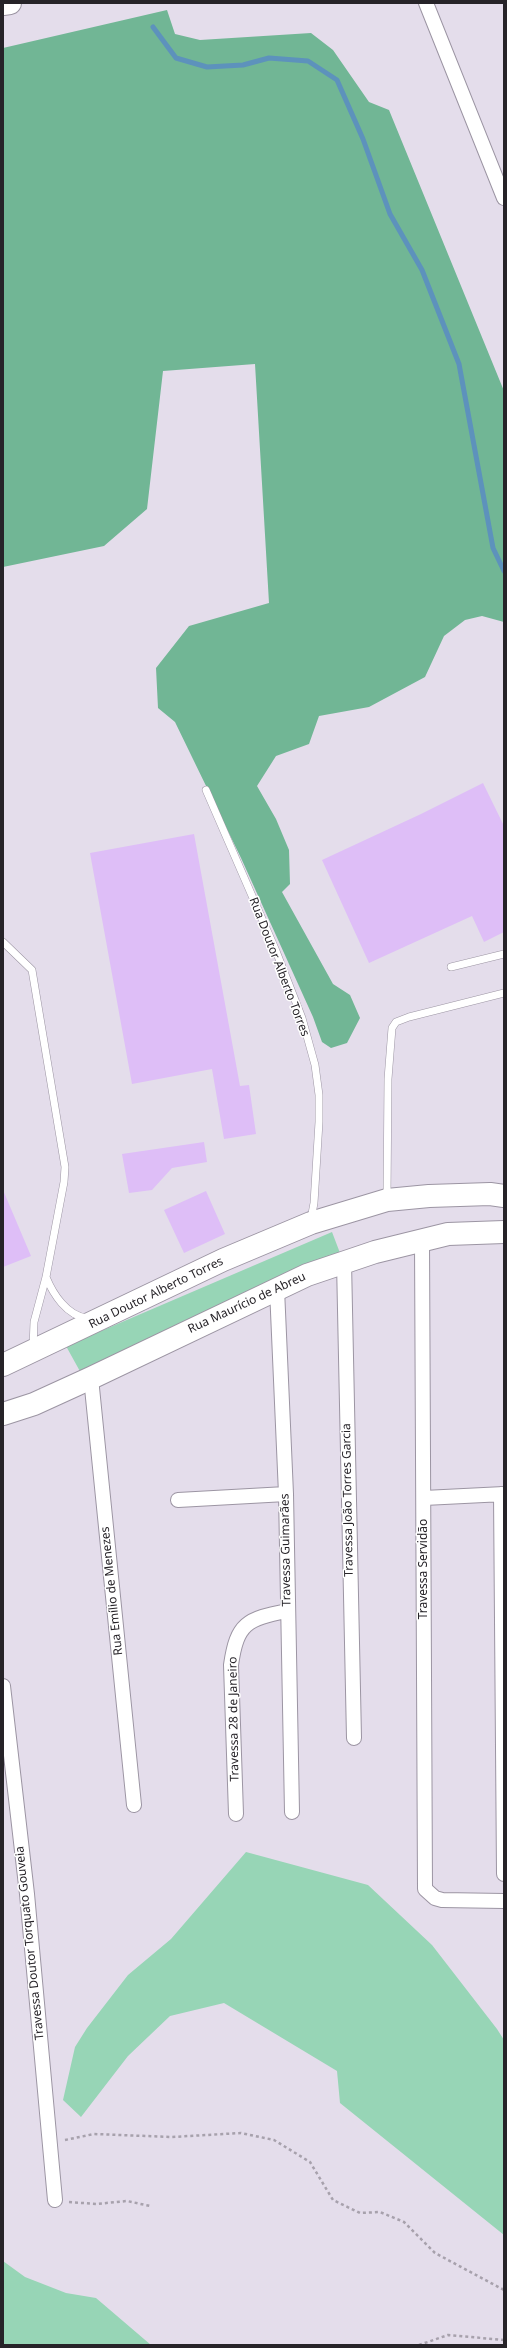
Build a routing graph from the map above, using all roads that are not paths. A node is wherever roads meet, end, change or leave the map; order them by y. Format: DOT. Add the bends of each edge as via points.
graph roads {
  1 [pos="10,3"];
  2 [pos="426,3"];
  3 [pos="3,4"];
  4 [pos="504,198"];
  5 [pos="206,790"];
  6 [pos="3,942"];
  7 [pos="504,954"];
  8 [pos="451,968"];
  9 [pos="504,994"];
  10 [pos="504,1196"];
  11 [pos="387,1200"];
  12 [pos="311,1223"];
  13 [pos="504,1232"];
  14 [pos="422,1241"];
  15 [pos="344,1262"];
  16 [pos="46,1277"];
  17 [pos="277,1289"];
  18 [pos="100,1320"];
  19 [pos="32,1351"];
  20 [pos="3,1365"];
  21 [pos="91,1378"];
  22 [pos="3,1414"];
  23 [pos="286,1494"];
  24 [pos="502,1494"];
  25 [pos="424,1498"];
  26 [pos="178,1500"];
  27 [pos="287,1611"];
  28 [pos="3,1686"];
  29 [pos="503,1698"];
  30 [pos="354,1738"];
  31 [pos="134,1805"];
  32 [pos="292,1812"];
  33 [pos="236,1814"];
  34 [pos="504,1874"];
  35 [pos="504,1901"];
  36 [pos="55,2200"];
  1 -- 3 [label="main road"];
  2 -- 4 [label="street"];
  5 -- 12 [label="lane, Rua Doutor Alberto Torres" via="302,1018 315,1065 319,1122"];
  6 -- 16 [label="lane" via="32,970 64,1167 64,1182"];
  7 -- 8 [label="lane"];
  9 -- 11 [label="lane" via="403,1019 396,1022 392,1028 388,1079"];
  10 -- 11 [label="main road, Rua Doutor Alberto Torres" via="429,1196"];
  11 -- 12 [label="main road, Rua Doutor Alberto Torres"];
  12 -- 18 [label="main road, Rua Doutor Alberto Torres" via="223,1260"];
  13 -- 14 [label="main road, Rua Maurício de Abreu" via="448,1234"];
  14 -- 15 [label="main road, Rua Maurício de Abreu"];
  14 -- 25 [label="street, Travessa Servidão"];
  15 -- 17 [label="main road, Rua Maurício de Abreu"];
  15 -- 30 [label="street, Travessa João Torres Garcia"];
  16 -- 18 [label="lane" via="52,1293 79,1317"];
  16 -- 19 [label="lane" via="34,1322"];
  17 -- 21 [label="main road, Rua Maurício de Abreu"];
  17 -- 23 [label="street, Travessa Guimarães"];
  18 -- 19 [label="main road, Rua Doutor Alberto Torres"];
  19 -- 20 [label="main road, Rua Doutor Alberto Torres"];
  21 -- 22 [label="main road, Rua Maurício de Abreu" via="34,1404"];
  21 -- 31 [label="street, Rua Emílio de Menezes"];
  23 -- 26 [label="street"];
  23 -- 27 [label="street, Travessa Guimarães"];
  24 -- 25 [label="street"];
  24 -- 29 [label="street"];
  25 -- 35 [label="street, Travessa Servidão" via="425,1889 431,1896 442,1900"];
  27 -- 32 [label="street, Travessa Guimarães"];
  27 -- 33 [label="street, Travessa 28 de Janeiro" via="251,1620 241,1630 234,1643 231,1665"];
  28 -- 36 [label="street, Travessa Doutor Torquato Gouveia"];
  29 -- 34 [label="street"];
}
